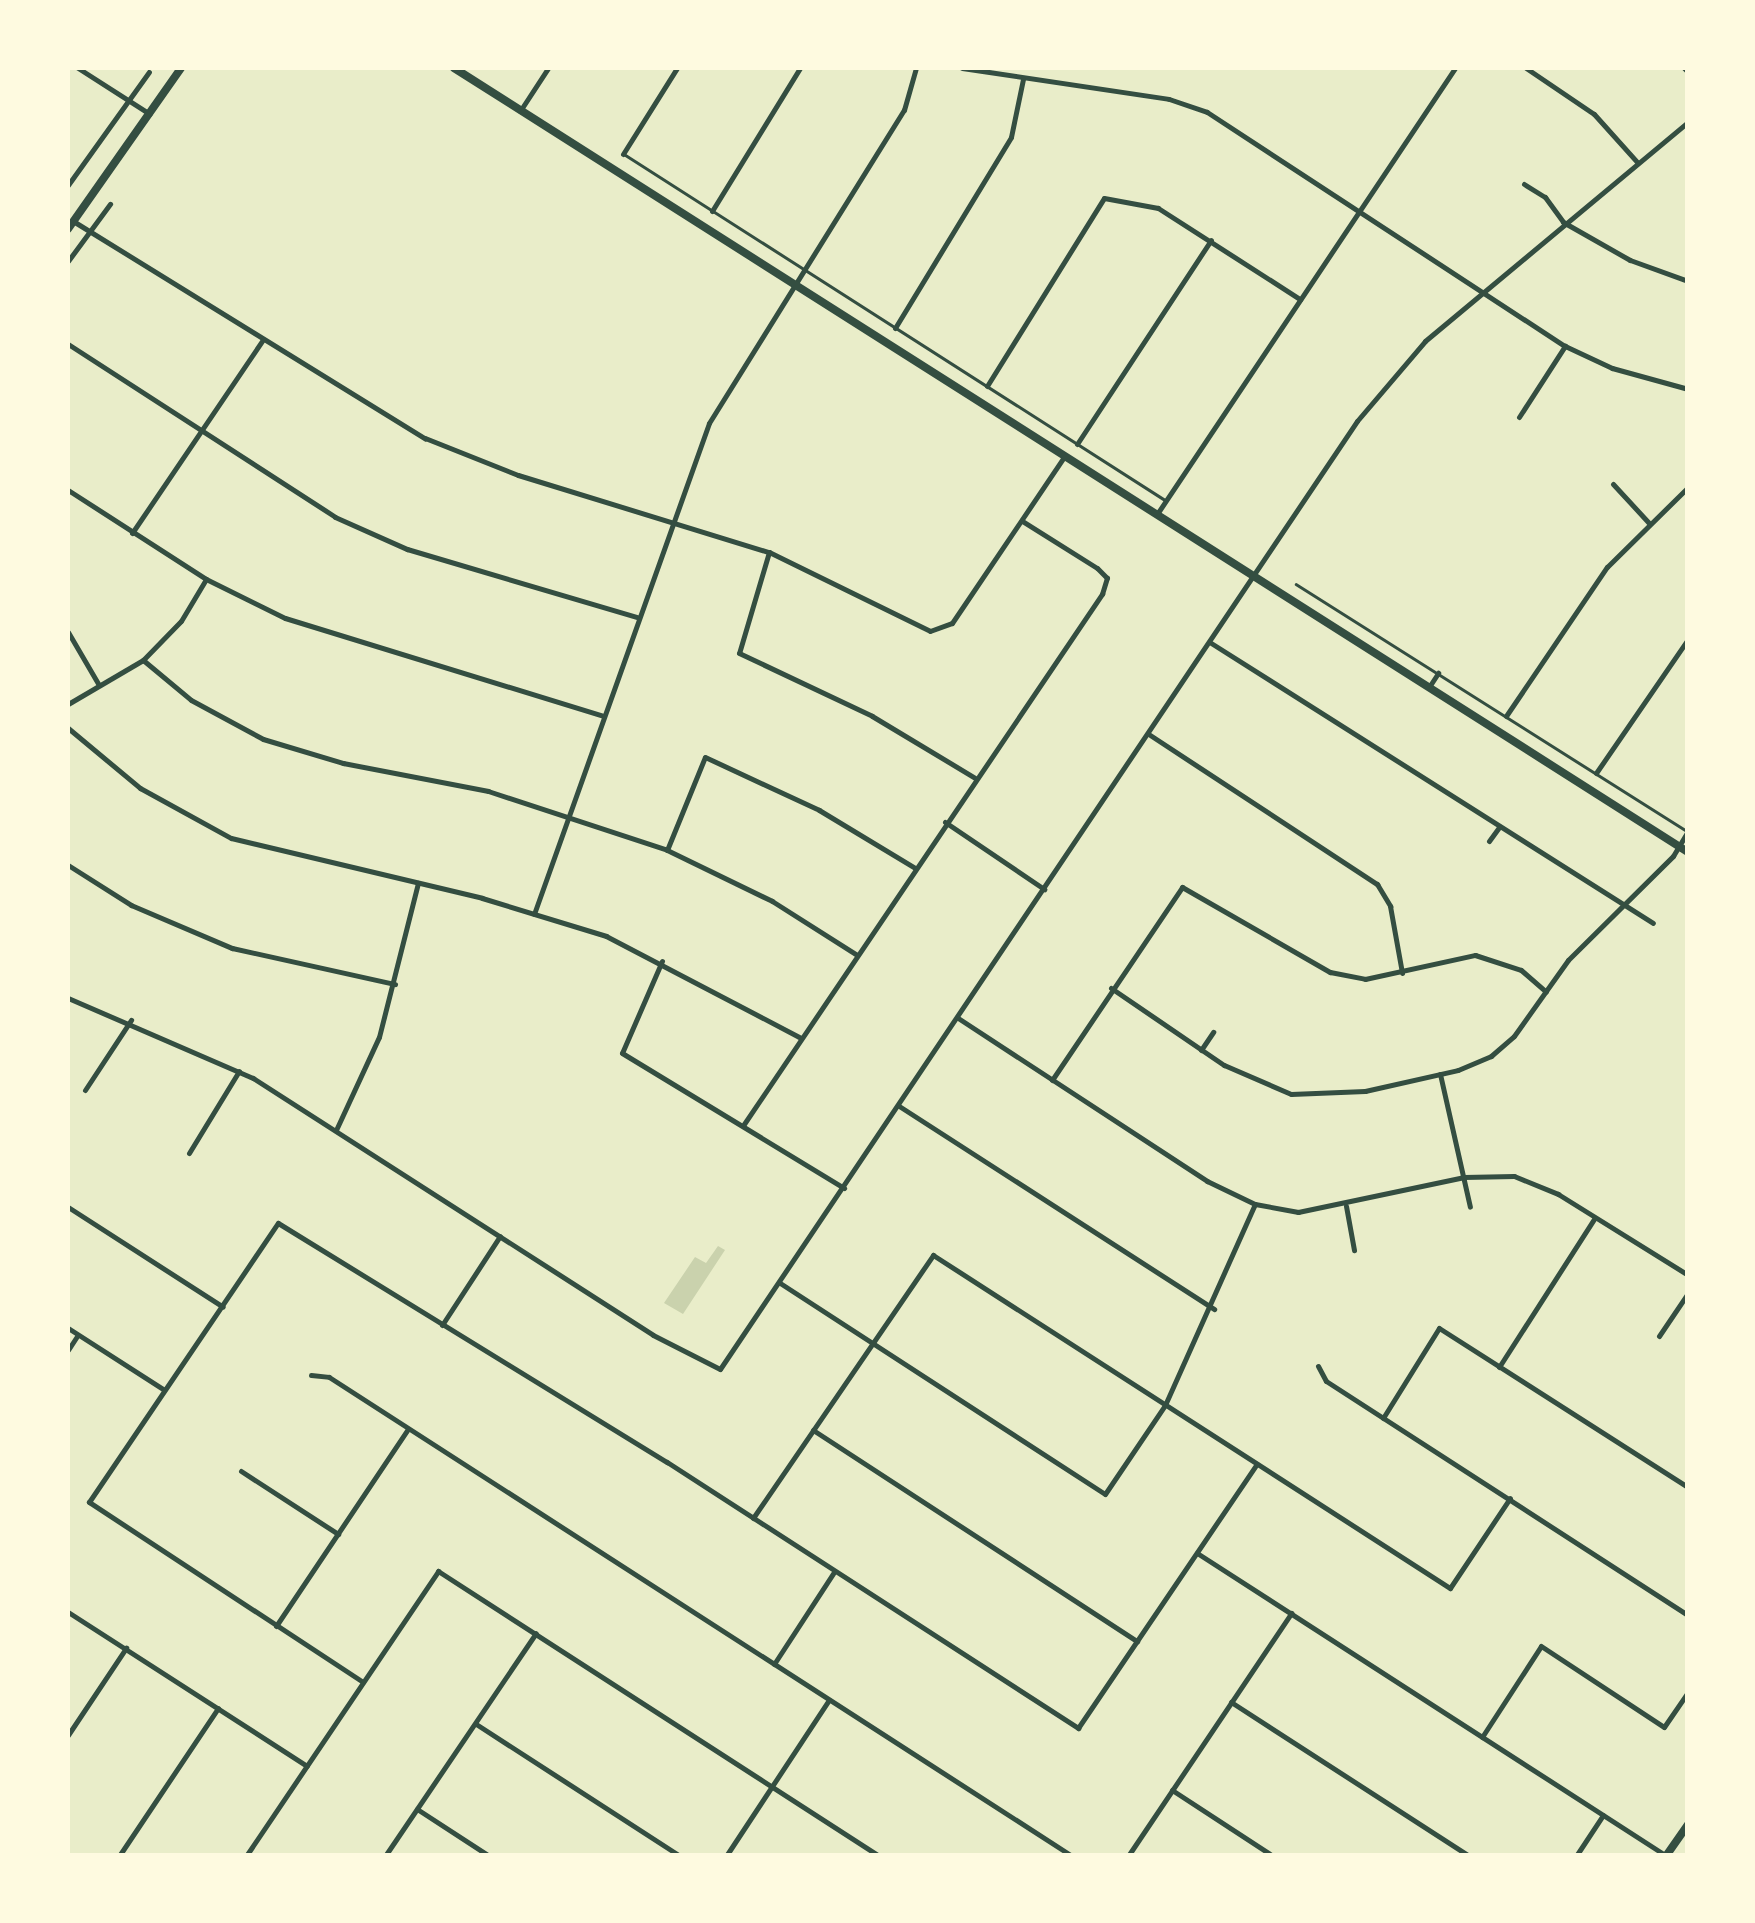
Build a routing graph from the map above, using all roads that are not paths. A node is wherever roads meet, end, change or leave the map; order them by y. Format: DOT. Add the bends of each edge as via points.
graph roads {
  1 [pos="78,68"];
  2 [pos="181,68"];
  3 [pos="454,68"];
  4 [pos="548,68"];
  5 [pos="677,68"];
  6 [pos="800,68"];
  7 [pos="916,68"];
  8 [pos="962,68"];
  9 [pos="1455,68"];
  10 [pos="1526,68"];
  11 [pos="148,72"];
  12 [pos="1022,79"];
  13 [pos="129,101"];
  14 [pos="520,111"];
  15 [pos="150,114"];
  16 [pos="1688,122"];
  17 [pos="623,154"];
  18 [pos="1638,163"];
  19 [pos="1524,184"];
  20 [pos="68,185"];
  21 [pos="110,204"];
  22 [pos="712,210"];
  23 [pos="1360,211"];
  24 [pos="1563,222"];
  25 [pos="70,225"];
  26 [pos="89,232"];
  27 [pos="1210,240"];
  28 [pos="68,261"];
  29 [pos="804,270"];
  30 [pos="1688,280"];
  31 [pos="794,284"];
  32 [pos="1479,292"];
  33 [pos="1300,299"];
  34 [pos="895,328"];
  35 [pos="262,340"];
  36 [pos="68,344"];
  37 [pos="1565,346"];
  38 [pos="986,386"];
  39 [pos="1688,390"];
  40 [pos="1519,417"];
  41 [pos="199,434"];
  42 [pos="1077,444"];
  43 [pos="1064,457"];
  44 [pos="1612,484"];
  45 [pos="1688,487"];
  46 [pos="68,490"];
  47 [pos="1166,501"];
  48 [pos="1157,515"];
  49 [pos="674,520"];
  50 [pos="1022,521"];
  51 [pos="1649,523"];
  52 [pos="132,533"];
  53 [pos="770,552"];
  54 [pos="1253,576"];
  55 [pos="206,579"];
  56 [pos="1296,584"];
  57 [pos="637,618"];
  58 [pos="68,632"];
  59 [pos="1688,639"];
  60 [pos="1211,643"];
  61 [pos="142,660"];
  62 [pos="1438,673"];
  63 [pos="99,686"];
  64 [pos="1428,688"];
  65 [pos="68,704"];
  66 [pos="603,716"];
  67 [pos="1506,716"];
  68 [pos="68,728"];
  69 [pos="1150,735"];
  70 [pos="1596,773"];
  71 [pos="975,778"];
  72 [pos="569,816"];
  73 [pos="945,822"];
  74 [pos="1499,827"];
  75 [pos="1688,832"];
  76 [pos="1489,841"];
  77 [pos="668,850"];
  78 [pos="1684,850"];
  79 [pos="68,865"];
  80 [pos="915,868"];
  81 [pos="418,883"];
  82 [pos="1044,888"];
  83 [pos="1626,906"];
  84 [pos="534,914"];
  85 [pos="1654,923"];
  86 [pos="856,955"];
  87 [pos="662,961"];
  88 [pos="1402,974"];
  89 [pos="396,984"];
  90 [pos="1111,988"];
  91 [pos="1546,992"];
  92 [pos="68,998"];
  93 [pos="958,1018"];
  94 [pos="130,1020"];
  95 [pos="1213,1032"];
  96 [pos="801,1038"];
  97 [pos="1202,1050"];
  98 [pos="239,1071"];
  99 [pos="1440,1073"];
  100 [pos="1052,1080"];
  101 [pos="85,1090"];
  102 [pos="899,1106"];
  103 [pos="744,1124"];
  104 [pos="336,1130"];
  105 [pos="189,1152"];
  106 [pos="1464,1176"];
  107 [pos="844,1188"];
  108 [pos="1255,1204"];
  109 [pos="68,1206"];
  110 [pos="1346,1206"];
  111 [pos="1470,1207"];
  112 [pos="1594,1218"];
  113 [pos="500,1236"];
  114 [pos="1354,1250"];
  115 [pos="1688,1275"];
  116 [pos="780,1283"];
  117 [pos="1688,1293"];
  118 [pos="224,1307"];
  119 [pos="1214,1309"];
  120 [pos="442,1325"];
  121 [pos="68,1328"];
  122 [pos="78,1335"];
  123 [pos="1659,1336"];
  124 [pos="871,1343"];
  125 [pos="68,1350"];
  126 [pos="1318,1366"];
  127 [pos="1499,1367"];
  128 [pos="311,1374"];
  129 [pos="163,1389"];
  130 [pos="1165,1405"];
  131 [pos="1383,1418"];
  132 [pos="409,1429"];
  133 [pos="812,1430"];
  134 [pos="1257,1464"];
  135 [pos="241,1471"];
  136 [pos="1688,1488"];
  137 [pos="1510,1498"];
  138 [pos="752,1519"];
  139 [pos="338,1534"];
  140 [pos="1197,1553"];
  141 [pos="834,1572"];
  142 [pos="68,1612"];
  143 [pos="1290,1613"];
  144 [pos="1688,1615"];
  145 [pos="276,1626"];
  146 [pos="536,1633"];
  147 [pos="1137,1641"];
  148 [pos="126,1648"];
  149 [pos="774,1664"];
  150 [pos="362,1682"];
  151 [pos="1688,1692"];
  152 [pos="829,1700"];
  153 [pos="1231,1702"];
  154 [pos="218,1708"];
  155 [pos="475,1724"];
  156 [pos="68,1735"];
  157 [pos="1482,1737"];
  158 [pos="307,1766"];
  159 [pos="772,1786"];
  160 [pos="1172,1790"];
  161 [pos="417,1809"];
  162 [pos="1603,1815"];
  163 [pos="1688,1824"];
  164 [pos="119,1856"];
  165 [pos="246,1856"];
  166 [pos="386,1856"];
  167 [pos="489,1856"];
  168 [pos="680,1856"];
  169 [pos="726,1856"];
  170 [pos="879,1856"];
  171 [pos="1072,1856"];
  172 [pos="1128,1856"];
  173 [pos="1273,1856"];
  174 [pos="1469,1856"];
  175 [pos="1576,1856"];
  176 [pos="1666,1856"];
  1 -- 13 [label="street"];
  2 -- 15 [label="main road"];
  3 -- 14 [label="main road"];
  4 -- 14 [label="street"];
  5 -- 17 [label="street"];
  6 -- 22 [label="street"];
  7 -- 29 [label="street" via="904,110"];
  8 -- 12 [label="street"];
  9 -- 23 [label="street"];
  10 -- 18 [label="street" via="1594,114"];
  11 -- 13 [label="street"];
  12 -- 23 [label="street" via="1169,99 1207,112"];
  12 -- 34 [label="street" via="1011,137"];
  13 -- 15 [label="street"];
  13 -- 20 [label="street"];
  14 -- 31 [label="main road"];
  15 -- 25 [label="main road"];
  16 -- 18 [label="street"];
  17 -- 22 [label="lane"];
  18 -- 24 [label="street"];
  19 -- 24 [label="street" via="1545,197"];
  21 -- 26 [label="street"];
  22 -- 29 [label="lane"];
  23 -- 32 [label="street"];
  23 -- 33 [label="street"];
  24 -- 30 [label="street" via="1630,260"];
  24 -- 32 [label="street"];
  25 -- 26 [label="street"];
  26 -- 28 [label="street"];
  26 -- 35 [label="street"];
  27 -- 33 [label="street"];
  27 -- 38 [label="street" via="1158,208 1104,198"];
  27 -- 42 [label="street"];
  29 -- 31 [label="street"];
  29 -- 34 [label="lane"];
  31 -- 43 [label="main road"];
  31 -- 49 [label="street" via="708,423"];
  32 -- 37 [label="street"];
  32 -- 54 [label="street" via="1388,382"];
  33 -- 47 [label="street"];
  34 -- 38 [label="lane"];
  35 -- 41 [label="street"];
  35 -- 49 [label="street" via="424,438 518,475"];
  36 -- 41 [label="street"];
  37 -- 39 [label="street" via="1622,372"];
  37 -- 40 [label="street"];
  38 -- 42 [label="lane"];
  41 -- 52 [label="street"];
  41 -- 57 [label="street" via="335,517 407,548"];
  42 -- 47 [label="lane"];
  43 -- 48 [label="main road"];
  43 -- 50 [label="street"];
  44 -- 51 [label="street"];
  45 -- 51 [label="street"];
  46 -- 52 [label="street"];
  47 -- 48 [label="street"];
  48 -- 54 [label="main road"];
  49 -- 53 [label="street"];
  49 -- 57 [label="street"];
  50 -- 53 [label="street" via="942,631"];
  50 -- 71 [label="street" via="1107,578"];
  51 -- 67 [label="street" via="1589,590"];
  52 -- 55 [label="street"];
  53 -- 71 [label="street" via="739,652 872,716"];
  54 -- 60 [label="street"];
  54 -- 64 [label="main road"];
  55 -- 61 [label="street" via="181,620"];
  55 -- 66 [label="street" via="286,618"];
  56 -- 62 [label="lane"];
  57 -- 66 [label="street"];
  58 -- 63 [label="street"];
  59 -- 70 [label="street"];
  60 -- 69 [label="street"];
  60 -- 74 [label="street"];
  61 -- 63 [label="street"];
  61 -- 72 [label="street" via="230,724 300,753 488,791"];
  62 -- 64 [label="street"];
  62 -- 67 [label="lane"];
  63 -- 65 [label="street"];
  64 -- 78 [label="main road"];
  66 -- 72 [label="street"];
  67 -- 70 [label="lane"];
  68 -- 81 [label="street" via="140,788 231,838"];
  69 -- 82 [label="street"];
  69 -- 88 [label="street" via="1378,884 1390,906"];
  70 -- 75 [label="lane"];
  71 -- 73 [label="street"];
  72 -- 77 [label="street"];
  72 -- 84 [label="street"];
  73 -- 80 [label="street"];
  73 -- 82 [label="street"];
  74 -- 76 [label="street"];
  74 -- 83 [label="street"];
  75 -- 78 [label="street"];
  77 -- 80 [label="street" via="706,757 820,810"];
  77 -- 86 [label="street" via="772,902"];
  78 -- 83 [label="street"];
  79 -- 89 [label="street" via="131,905 232,948"];
  80 -- 86 [label="street"];
  81 -- 84 [label="street"];
  81 -- 89 [label="street"];
  82 -- 93 [label="street"];
  83 -- 85 [label="street"];
  83 -- 91 [label="street" via="1586,938"];
  84 -- 87 [label="street"];
  86 -- 96 [label="street"];
  87 -- 96 [label="street"];
  87 -- 103 [label="street" via="622,1054"];
  88 -- 90 [label="street" via="1365,979 1330,972 1182,887"];
  88 -- 91 [label="street" via="1475,955 1521,970"];
  89 -- 104 [label="street"];
  90 -- 97 [label="street"];
  90 -- 100 [label="street"];
  91 -- 99 [label="street" via="1491,1056"];
  92 -- 94 [label="street"];
  93 -- 100 [label="street"];
  93 -- 102 [label="street"];
  94 -- 98 [label="street"];
  94 -- 101 [label="street"];
  95 -- 97 [label="street"];
  96 -- 103 [label="street"];
  97 -- 99 [label="street" via="1291,1094 1365,1091"];
  98 -- 104 [label="street"];
  98 -- 105 [label="street"];
  99 -- 106 [label="street"];
  100 -- 108 [label="street" via="1207,1181"];
  102 -- 107 [label="street"];
  102 -- 119 [label="street"];
  103 -- 107 [label="street"];
  104 -- 113 [label="street"];
  106 -- 110 [label="street"];
  106 -- 111 [label="street"];
  106 -- 112 [label="street" via="1533,1181"];
  107 -- 116 [label="street"];
  108 -- 110 [label="street" via="1298,1212"];
  108 -- 119 [label="street"];
  109 -- 118 [label="street"];
  110 -- 114 [label="street"];
  112 -- 115 [label="street"];
  112 -- 127 [label="street"];
  113 -- 116 [label="street" via="665,1342 720,1369"];
  113 -- 120 [label="street"];
  116 -- 124 [label="street"];
  117 -- 123 [label="street"];
  118 -- 120 [label="street" via="278,1224"];
  118 -- 129 [label="street"];
  119 -- 130 [label="street"];
  120 -- 138 [label="street"];
  121 -- 122 [label="street"];
  122 -- 125 [label="street"];
  122 -- 129 [label="street"];
  124 -- 130 [label="street" via="933,1255"];
  124 -- 130 [label="street" via="1106,1494"];
  124 -- 133 [label="street"];
  126 -- 131 [label="street" via="1326,1381"];
  127 -- 131 [label="street" via="1439,1328"];
  127 -- 136 [label="street"];
  128 -- 132 [label="street" via="329,1377"];
  129 -- 145 [label="street" via="89,1502"];
  130 -- 134 [label="street"];
  131 -- 137 [label="street"];
  132 -- 139 [label="street"];
  132 -- 149 [label="street"];
  133 -- 138 [label="street"];
  133 -- 147 [label="street"];
  134 -- 137 [label="street" via="1450,1588"];
  134 -- 140 [label="street"];
  135 -- 139 [label="street"];
  137 -- 144 [label="street"];
  138 -- 141 [label="street"];
  139 -- 145 [label="street"];
  140 -- 143 [label="street"];
  140 -- 147 [label="street"];
  141 -- 147 [label="street" via="1078,1728"];
  141 -- 149 [label="street"];
  142 -- 148 [label="street"];
  143 -- 153 [label="street"];
  143 -- 157 [label="street"];
  145 -- 150 [label="street"];
  146 -- 150 [label="street" via="438,1571"];
  146 -- 155 [label="street"];
  146 -- 159 [label="street"];
  148 -- 154 [label="street"];
  148 -- 156 [label="street"];
  149 -- 152 [label="street"];
  150 -- 158 [label="street"];
  151 -- 157 [label="street" via="1664,1728 1541,1646"];
  152 -- 159 [label="street"];
  152 -- 171 [label="street"];
  153 -- 160 [label="street"];
  153 -- 174 [label="street"];
  154 -- 158 [label="street"];
  154 -- 164 [label="street"];
  155 -- 161 [label="street"];
  155 -- 168 [label="street"];
  157 -- 162 [label="street"];
  158 -- 165 [label="street"];
  159 -- 169 [label="street"];
  159 -- 170 [label="street"];
  160 -- 172 [label="street"];
  160 -- 173 [label="street"];
  161 -- 166 [label="street"];
  161 -- 167 [label="street"];
  162 -- 175 [label="street"];
  162 -- 176 [label="street"];
  163 -- 176 [label="main road"];
}
